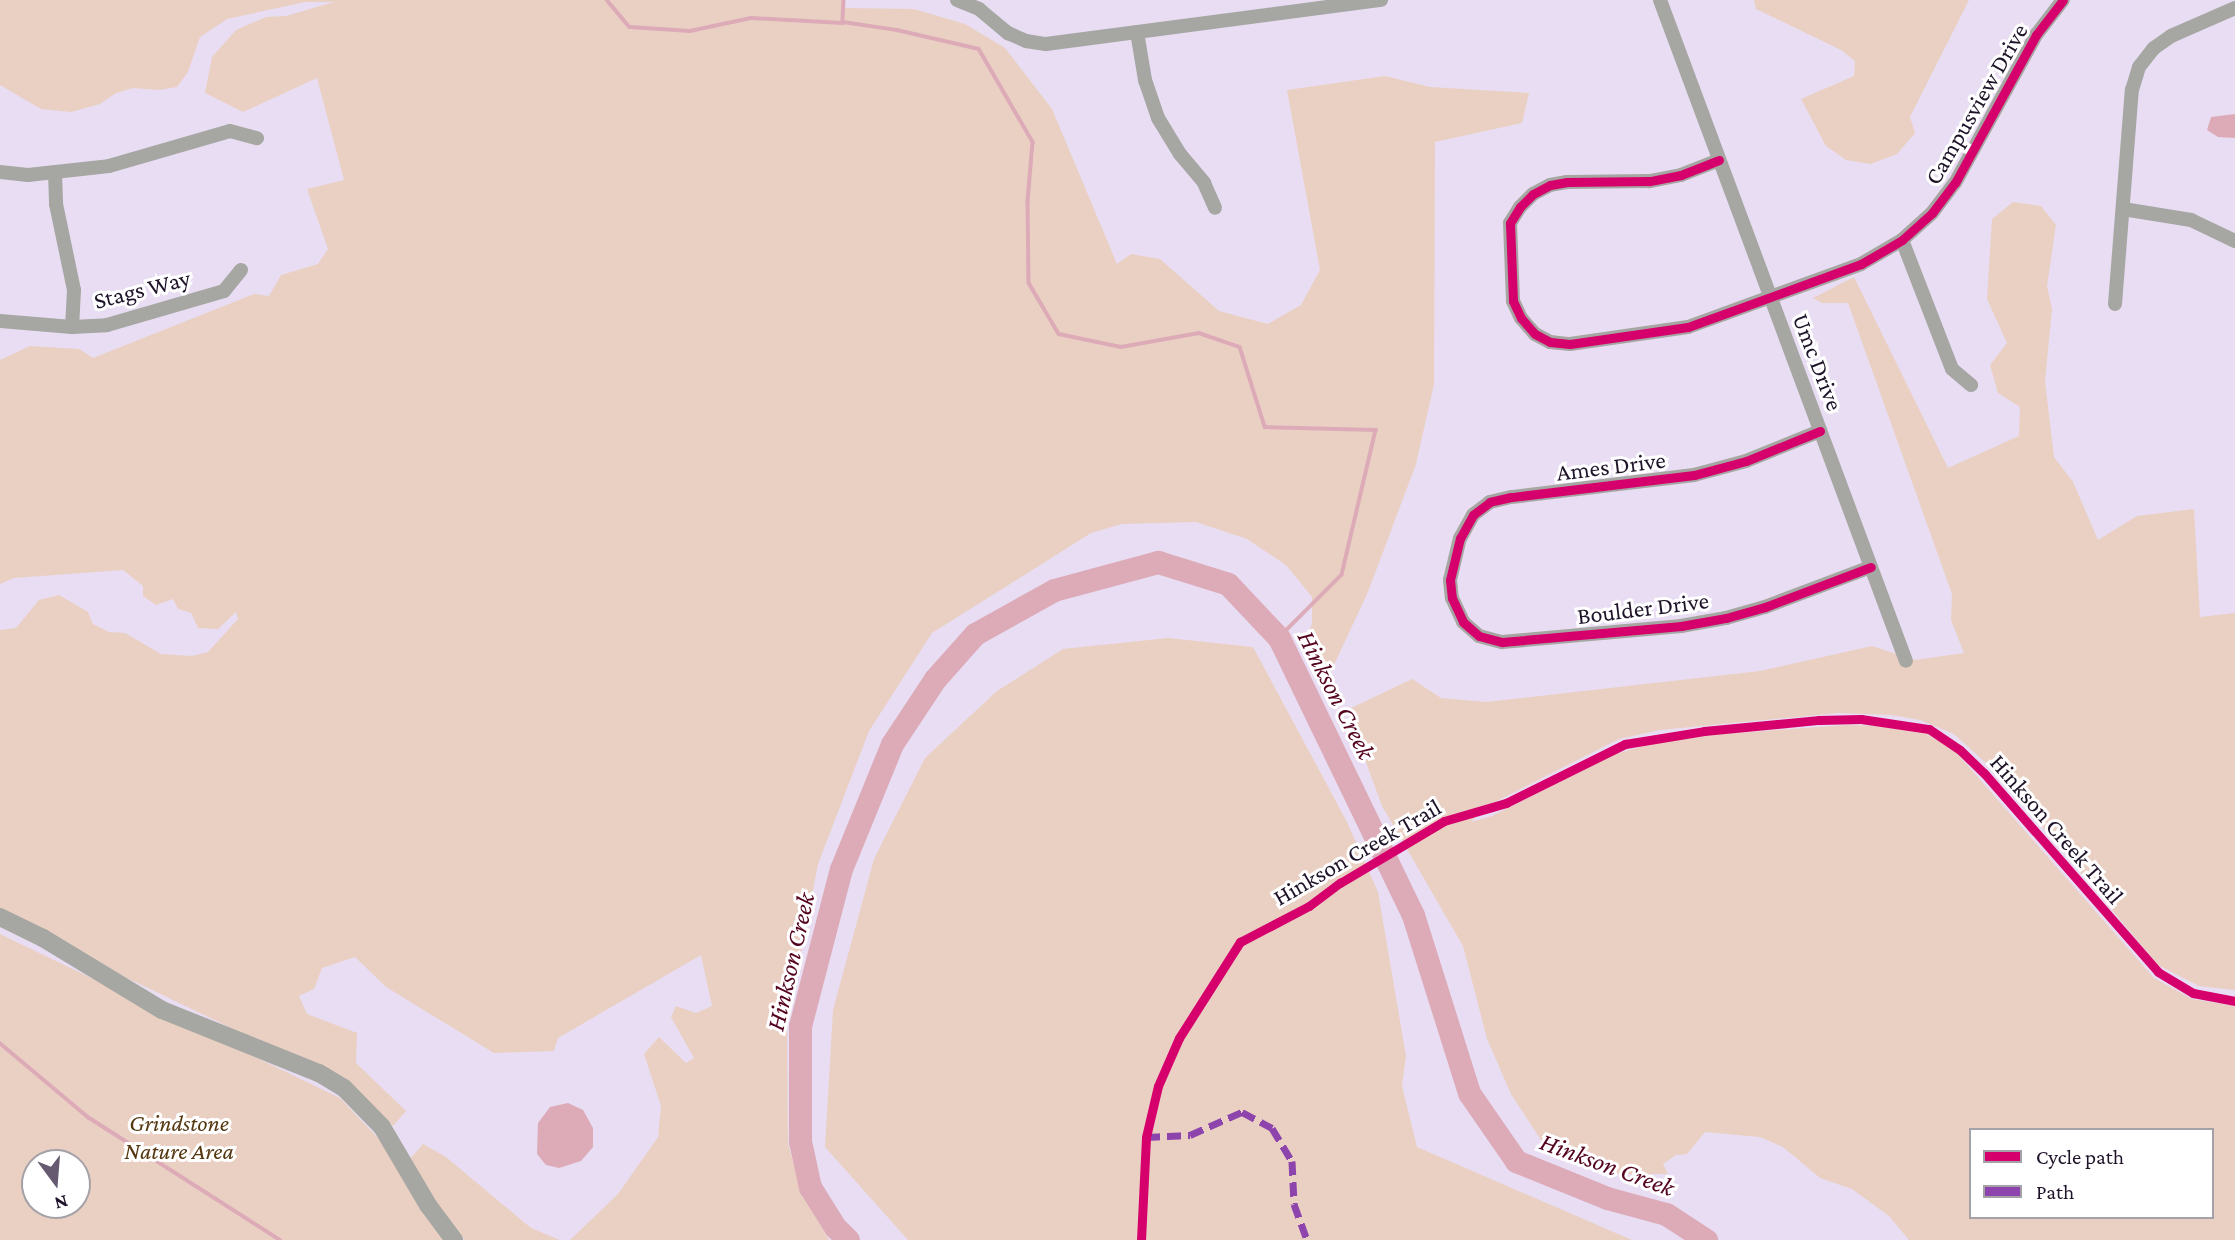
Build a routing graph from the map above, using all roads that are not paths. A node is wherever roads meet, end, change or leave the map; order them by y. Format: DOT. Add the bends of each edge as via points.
graph roads {
  1 [pos="960,0"];
  2 [pos="1381,0"];
  3 [pos="1660,0"];
  4 [pos="2063,0"];
  5 [pos="2235,8"];
  6 [pos="1137,32"];
  7 [pos="257,138"];
  8 [pos="1719,160"];
  9 [pos="0,172"];
  10 [pos="55,173"];
  11 [pos="1215,208"];
  12 [pos="2123,209"];
  13 [pos="1902,240"];
  14 [pos="2235,241"];
  15 [pos="242,270"];
  16 [pos="1769,297"];
  17 [pos="2115,304"];
  18 [pos="0,321"];
  19 [pos="72,327"];
  20 [pos="1970,385"];
  21 [pos="1820,431"];
  22 [pos="1871,567"];
  23 [pos="1450,580"];
  24 [pos="1906,661"];
  25 [pos="0,917"];
  26 [pos="454,1240"];
  1 -- 6 [label="street" via="1026,41 1046,44"];
  2 -- 6 [label="street"];
  3 -- 8 [label="street, Umc Drive"];
  4 -- 13 [label="street, Campusview Drive" via="2036,35 1955,183 1932,213"];
  5 -- 12 [label="street" via="2171,36 2139,67 2132,90"];
  6 -- 11 [label="street" via="1145,80 1158,118 1204,183"];
  7 -- 10 [label="street" via="230,131 109,166"];
  8 -- 16 [label="street, Umc Drive"];
  8 -- 16 [label="street, Campusview Drive" via="1660,179 1567,182 1533,194 1510,223 1513,301 1535,334 1550,342 1570,344 1688,327"];
  9 -- 10 [label="street"];
  10 -- 19 [label="street" via="56,204 74,290"];
  12 -- 14 [label="street" via="2192,220"];
  12 -- 17 [label="street"];
  13 -- 16 [label="street, Campusview Drive" via="1861,264"];
  13 -- 20 [label="street" via="1952,369"];
  15 -- 19 [label="street, Stags Way" via="224,291 107,325"];
  16 -- 21 [label="street, Umc Drive"];
  18 -- 19 [label="street, Stags Way"];
  21 -- 22 [label="street, Umc Drive"];
  21 -- 23 [label="street, Ames Drive" via="1746,461 1694,475 1490,502 1474,515 1460,538"];
  22 -- 23 [label="street, Boulder Drive" via="1726,618 1502,642 1479,636 1463,622"];
  22 -- 24 [label="street, Umc Drive"];
  25 -- 26 [label="street" via="162,1010 319,1073 344,1088 382,1127"];
}
